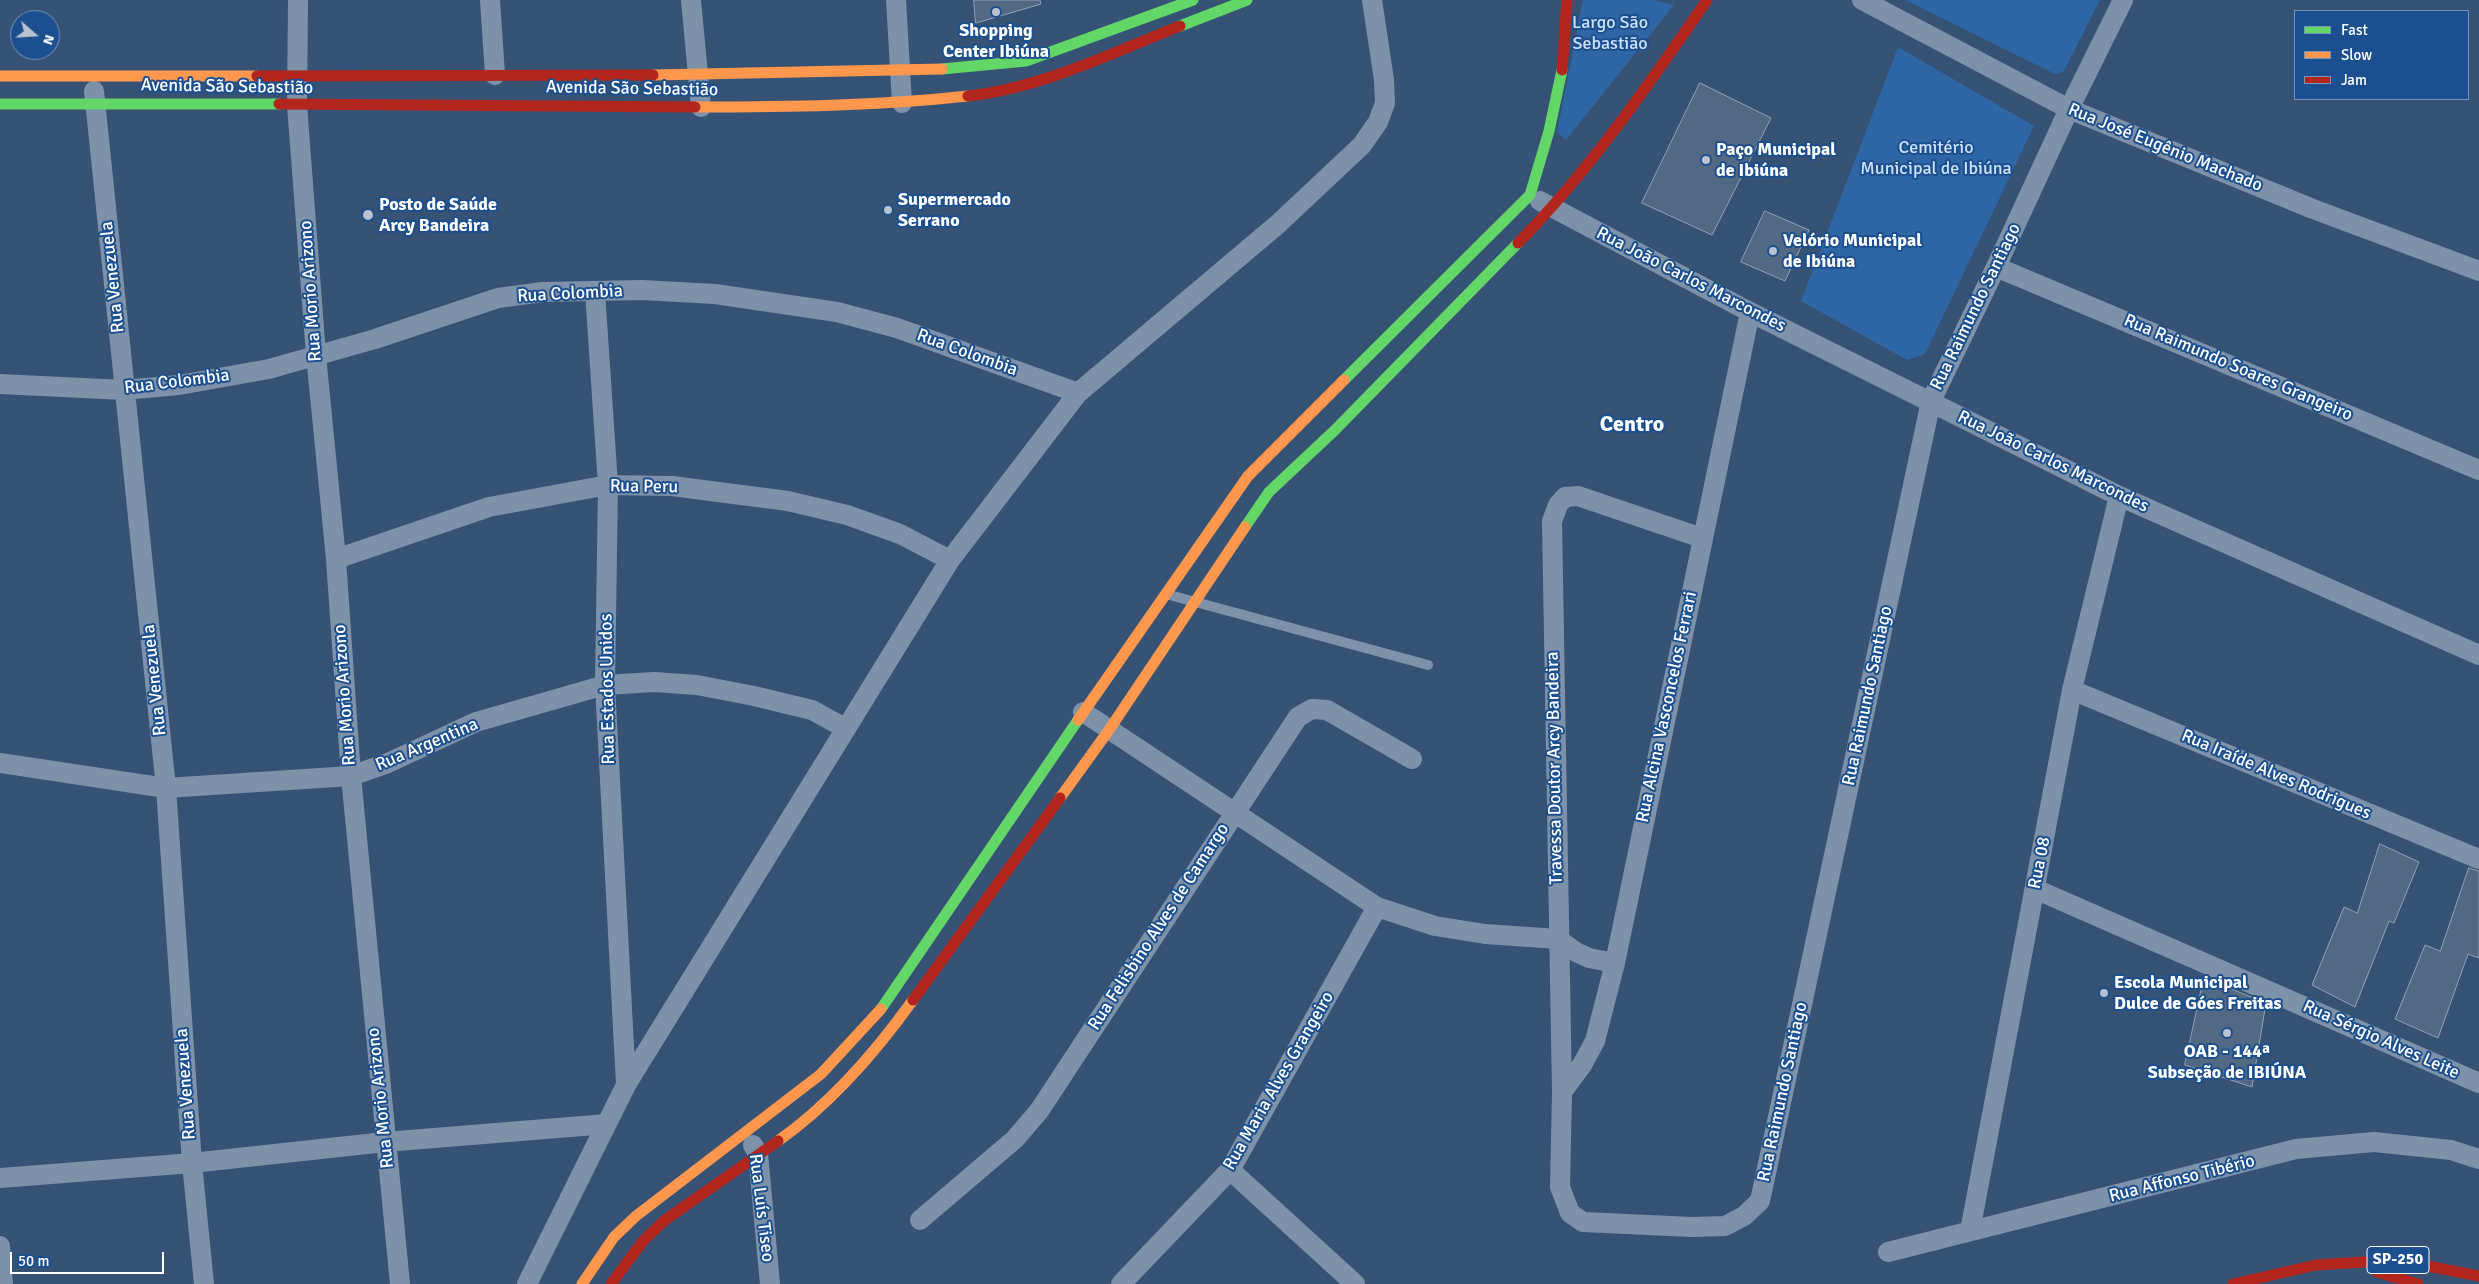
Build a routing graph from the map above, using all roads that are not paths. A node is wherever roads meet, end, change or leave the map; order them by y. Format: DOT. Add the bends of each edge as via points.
graph roads {
  1 [pos="298,0"];
  2 [pos="490,0"];
  3 [pos="691,0"];
  4 [pos="896,0"];
  5 [pos="1193,0"];
  6 [pos="1247,0"];
  7 [pos="1372,0"];
  8 [pos="1567,0"];
  9 [pos="1707,0"];
  10 [pos="1862,0"];
  11 [pos="2123,0"];
  12 [pos="899,71"];
  13 [pos="495,75"];
  14 [pos="0,76"];
  15 [pos="698,76"];
  16 [pos="93,77"];
  17 [pos="297,78"];
  18 [pos="994,79"];
  19 [pos="583,91"];
  20 [pos="96,103"];
  21 [pos="902,103"];
  22 [pos="0,104"];
  23 [pos="297,105"];
  24 [pos="701,107"];
  25 [pos="2069,109"];
  26 [pos="1530,195"];
  27 [pos="1551,209"];
  28 [pos="1996,267"];
  29 [pos="2479,271"];
  30 [pos="595,292"];
  31 [pos="1750,312"];
  32 [pos="316,355"];
  33 [pos="0,384"];
  34 [pos="124,390"];
  35 [pos="1078,393"];
  36 [pos="1931,401"];
  37 [pos="2479,470"];
  38 [pos="1259,484"];
  39 [pos="608,486"];
  40 [pos="2120,496"];
  41 [pos="1702,538"];
  42 [pos="336,559"];
  43 [pos="950,560"];
  44 [pos="1165,594"];
  45 [pos="1193,603"];
  46 [pos="2479,654"];
  47 [pos="1428,665"];
  48 [pos="605,685"];
  49 [pos="2072,690"];
  50 [pos="1083,712"];
  51 [pos="845,728"];
  52 [pos="1110,730"];
  53 [pos="1412,759"];
  54 [pos="0,763"];
  55 [pos="350,776"];
  56 [pos="166,788"];
  57 [pos="1234,814"];
  58 [pos="2479,859"];
  59 [pos="2035,889"];
  60 [pos="1377,907"];
  61 [pos="1558,939"];
  62 [pos="1615,963"];
  63 [pos="2479,1083"];
  64 [pos="626,1085"];
  65 [pos="1562,1092"];
  66 [pos="607,1124"];
  67 [pos="746,1133"];
  68 [pos="385,1142"];
  69 [pos="758,1154"];
  70 [pos="2479,1159"];
  71 [pos="192,1163"];
  72 [pos="1230,1170"];
  73 [pos="0,1178"];
  74 [pos="1560,1187"];
  75 [pos="920,1220"];
  76 [pos="1970,1231"];
  77 [pos="0,1246"];
  78 [pos="1888,1252"];
  79 [pos="2316,1264"];
  80 [pos="2479,1276"];
  81 [pos="4,1284"];
  82 [pos="204,1284"];
  83 [pos="400,1284"];
  84 [pos="527,1284"];
  85 [pos="582,1284"];
  86 [pos="611,1284"];
  87 [pos="770,1284"];
  88 [pos="1122,1284"];
  89 [pos="1355,1284"];
  90 [pos="2233,1284"];
  91 [pos="2418,1284"];
  1 -- 17 [label="street, Rua Morio Arizono"];
  2 -- 13 [label="street"];
  3 -- 15 [label="street"];
  4 -- 12 [label="street"];
  5 -- 18 [label="main road, Avenida São Sebastião" via="1026,61"];
  6 -- 18 [label="main road, Avenida São Sebastião" via="1025,86"];
  7 -- 35 [label="street" via="1385,103 1378,122 1362,145 1278,224"];
  8 -- 26 [label="main road" via="1562,71"];
  9 -- 27 [label="main road" via="1654,77"];
  10 -- 25 [label="street, Rua José Eugênio Machado"];
  11 -- 25 [label="street, Rua Raimundo Santiago"];
  12 -- 15 [label="main road, Avenida São Sebastião"];
  12 -- 18 [label="main road, Avenida São Sebastião" via="958,69"];
  12 -- 21 [label="street"];
  13 -- 17 [label="main road, Avenida São Sebastião"];
  13 -- 19 [label="main road, Avenida São Sebastião"];
  14 -- 16 [label="main road, Avenida São Sebastião"];
  15 -- 19 [label="main road, Avenida São Sebastião"];
  15 -- 24 [label="street"];
  16 -- 17 [label="main road, Avenida São Sebastião"];
  16 -- 20 [label="street, Rua Venezuela"];
  17 -- 23 [label="street, Rua Morio Arizono"];
  18 -- 21 [label="main road, Avenida São Sebastião"];
  19 -- 23 [label="main road, Avenida São Sebastião"];
  19 -- 24 [label="main road, Avenida São Sebastião"];
  20 -- 22 [label="main road, Avenida São Sebastião"];
  20 -- 23 [label="main road, Avenida São Sebastião"];
  20 -- 34 [label="street, Rua Venezuela"];
  21 -- 24 [label="main road, Avenida São Sebastião"];
  23 -- 32 [label="street, Rua Morio Arizono"];
  25 -- 28 [label="street, Rua Raimundo Santiago"];
  25 -- 29 [label="street, Rua José Eugênio Machado" via="2313,209"];
  26 -- 27 [label="street, Rua João Carlos Marcondes"];
  26 -- 38 [label="main road"];
  27 -- 31 [label="street, Rua João Carlos Marcondes"];
  27 -- 38 [label="main road" via="1335,430"];
  28 -- 36 [label="street, Rua Raimundo Santiago"];
  28 -- 37 [label="street, Rua Raimundo Soares Grangeiro"];
  30 -- 32 [label="street, Rua Colombia" via="543,292 498,298"];
  30 -- 35 [label="street, Rua Colombia" via="642,290 714,294 837,312 897,328"];
  30 -- 39 [label="street, Rua Estados Unidos"];
  31 -- 36 [label="street, Rua João Carlos Marcondes"];
  31 -- 41 [label="street, Rua Alcina Vasconcelos Ferrari"];
  32 -- 34 [label="street, Rua Colombia" via="228,377"];
  32 -- 42 [label="street, Rua Morio Arizono"];
  33 -- 34 [label="street, Rua Colombia"];
  34 -- 56 [label="street, Rua Venezuela"];
  35 -- 43 [label="street"];
  36 -- 40 [label="street, Rua João Carlos Marcondes"];
  36 -- 74 [label="street, Rua Raimundo Santiago" via="1760,1201 1744,1216 1725,1226 1599,1224 1583,1222 1570,1213"];
  38 -- 44 [label="main road"];
  38 -- 45 [label="main road"];
  39 -- 42 [label="street, Rua Peru" via="489,507"];
  39 -- 43 [label="street, Rua Peru" via="672,486 788,501 900,534"];
  39 -- 48 [label="street, Rua Estados Unidos"];
  40 -- 46 [label="street, Rua João Carlos Marcondes"];
  40 -- 49 [label="street, Rua 08"];
  41 -- 61 [label="street, Travessa Doutor Arcy Bandeira" via="1578,496 1565,496 1552,521"];
  41 -- 62 [label="street, Rua Alcina Vasconcelos Ferrari"];
  42 -- 55 [label="street, Rua Morio Arizono"];
  43 -- 51 [label="street"];
  44 -- 45 [label="lane"];
  44 -- 50 [label="main road"];
  45 -- 47 [label="lane"];
  45 -- 52 [label="main road"];
  48 -- 51 [label="street, Rua Argentina" via="654,682 697,685 812,710"];
  48 -- 55 [label="street, Rua Argentina" via="476,722 388,763"];
  48 -- 64 [label="street, Rua Estados Unidos"];
  49 -- 58 [label="street, Rua Iraíde Alves Rodrigues"];
  49 -- 59 [label="street, Rua 08"];
  50 -- 52 [label="street"];
  50 -- 67 [label="main road" via="876,1016 821,1074"];
  51 -- 64 [label="street" via="790,823"];
  52 -- 57 [label="street"];
  52 -- 69 [label="main road" via="882,1044 838,1091 802,1123"];
  53 -- 57 [label="street, Rua Felisbino Alves de Camargo" via="1327,710 1312,709 1298,717"];
  54 -- 56 [label="street, Rua Argentina"];
  55 -- 56 [label="street, Rua Argentina"];
  55 -- 68 [label="street, Rua Morio Arizono"];
  56 -- 71 [label="street, Rua Venezuela"];
  57 -- 60 [label="street"];
  57 -- 75 [label="street, Rua Felisbino Alves de Camargo" via="1039,1111 1015,1139"];
  59 -- 63 [label="street, Rua Sérgio Alves Leite"];
  59 -- 76 [label="street, Rua 08"];
  60 -- 61 [label="street" via="1435,926 1485,934"];
  60 -- 72 [label="street, Rua Maria Alves Grangeiro"];
  61 -- 62 [label="street" via="1589,958"];
  61 -- 65 [label="street, Travessa Doutor Arcy Bandeira"];
  62 -- 65 [label="street, Rua Alcina Vasconcelos Ferrari" via="1594,1041 1582,1065"];
  64 -- 66 [label="street"];
  65 -- 74 [label="street, Travessa Doutor Arcy Bandeira"];
  66 -- 68 [label="street"];
  66 -- 84 [label="street"];
  67 -- 69 [label="street, Rua Luís Tiseo"];
  67 -- 85 [label="main road" via="636,1216 614,1237"];
  68 -- 71 [label="street"];
  68 -- 83 [label="street, Rua Morio Arizono"];
  69 -- 86 [label="main road" via="665,1220 643,1241"];
  69 -- 87 [label="street, Rua Luís Tiseo"];
  70 -- 76 [label="street, Rua Affonso Tibério" via="2451,1150 2374,1142 2296,1149"];
  71 -- 73 [label="street"];
  71 -- 82 [label="street, Rua Venezuela"];
  72 -- 88 [label="street, Rua Maria Alves Grangeiro"];
  72 -- 89 [label="street"];
  76 -- 78 [label="street, Rua Affonso Tibério"];
  77 -- 81 [label="street"];
  79 -- 80 [label="main road, SP-250" via="2397,1260"];
  79 -- 90 [label="main road, SP-250"];
  79 -- 91 [label="main road" via="2370,1270"];
}
